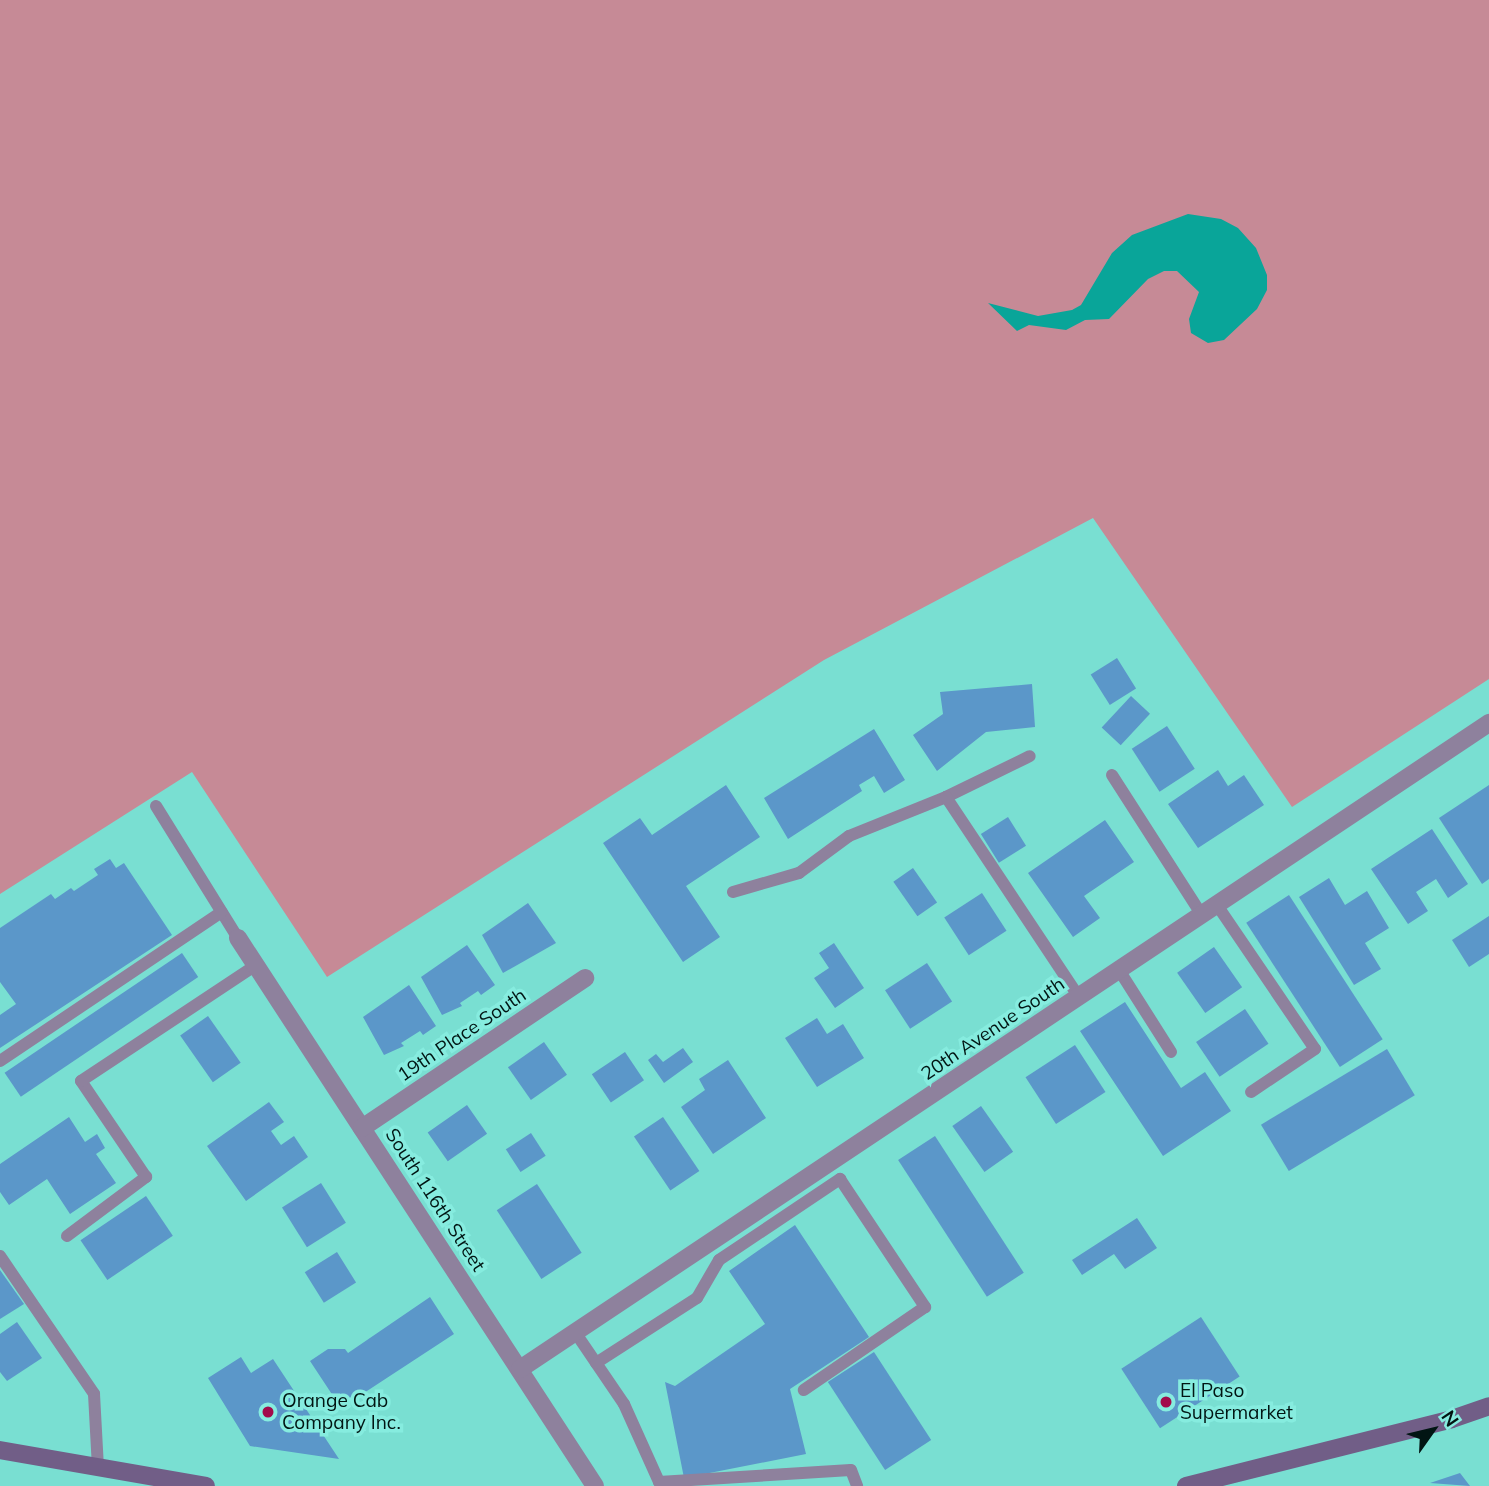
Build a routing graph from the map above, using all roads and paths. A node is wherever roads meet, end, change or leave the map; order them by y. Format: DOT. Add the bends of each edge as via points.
graph roads {
  1 [pos="1489,723"];
  2 [pos="1030,756"];
  3 [pos="1112,775"];
  4 [pos="946,797"];
  5 [pos="156,806"];
  6 [pos="733,892"];
  7 [pos="1209,910"];
  8 [pos="222,912"];
  9 [pos="238,938"];
  10 [pos="256,965"];
  11 [pos="1119,970"];
  12 [pos="584,978"];
  13 [pos="1079,997"];
  14 [pos="1171,1052"];
  15 [pos="0,1061"];
  16 [pos="1251,1092"];
  17 [pos="362,1128"];
  18 [pos="66,1236"];
  19 [pos="0,1256"];
  20 [pos="575,1332"];
  21 [pos="596,1363"];
  22 [pos="520,1369"];
  23 [pos="804,1390"];
  24 [pos="1489,1406"];
  25 [pos="0,1450"];
  26 [pos="98,1469"];
  27 [pos="206,1486"];
  28 [pos="595,1486"];
  29 [pos="858,1486"];
  30 [pos="1186,1486"];
  1 -- 7 [label="street, 20th Avenue South"];
  2 -- 4 [label="lane"];
  3 -- 7 [label="lane"];
  4 -- 6 [label="lane" via="849,836 799,873"];
  4 -- 13 [label="lane"];
  5 -- 8 [label="lane"];
  7 -- 11 [label="street, 20th Avenue South"];
  7 -- 16 [label="lane" via="1315,1049"];
  8 -- 9 [label="lane"];
  8 -- 15 [label="lane"];
  9 -- 10 [label="street, South 116th Street"];
  10 -- 17 [label="street, South 116th Street"];
  10 -- 18 [label="lane" via="81,1081 146,1177"];
  11 -- 13 [label="street, 20th Avenue South"];
  11 -- 14 [label="lane"];
  12 -- 17 [label="street, 19th Place South"];
  13 -- 20 [label="street, 20th Avenue South"];
  17 -- 22 [label="street, South 116th Street"];
  19 -- 26 [label="lane" via="93,1394"];
  20 -- 21 [label="lane"];
  20 -- 22 [label="street, 20th Avenue South"];
  21 -- 23 [label="lane" via="697,1298 719,1260 840,1179 925,1307"];
  21 -- 29 [label="lane" via="624,1404 659,1482 851,1471"];
  22 -- 28 [label="street, South 116th Street"];
  24 -- 30 [label="main road"];
  25 -- 26 [label="main road"];
  26 -- 27 [label="main road"];
}
